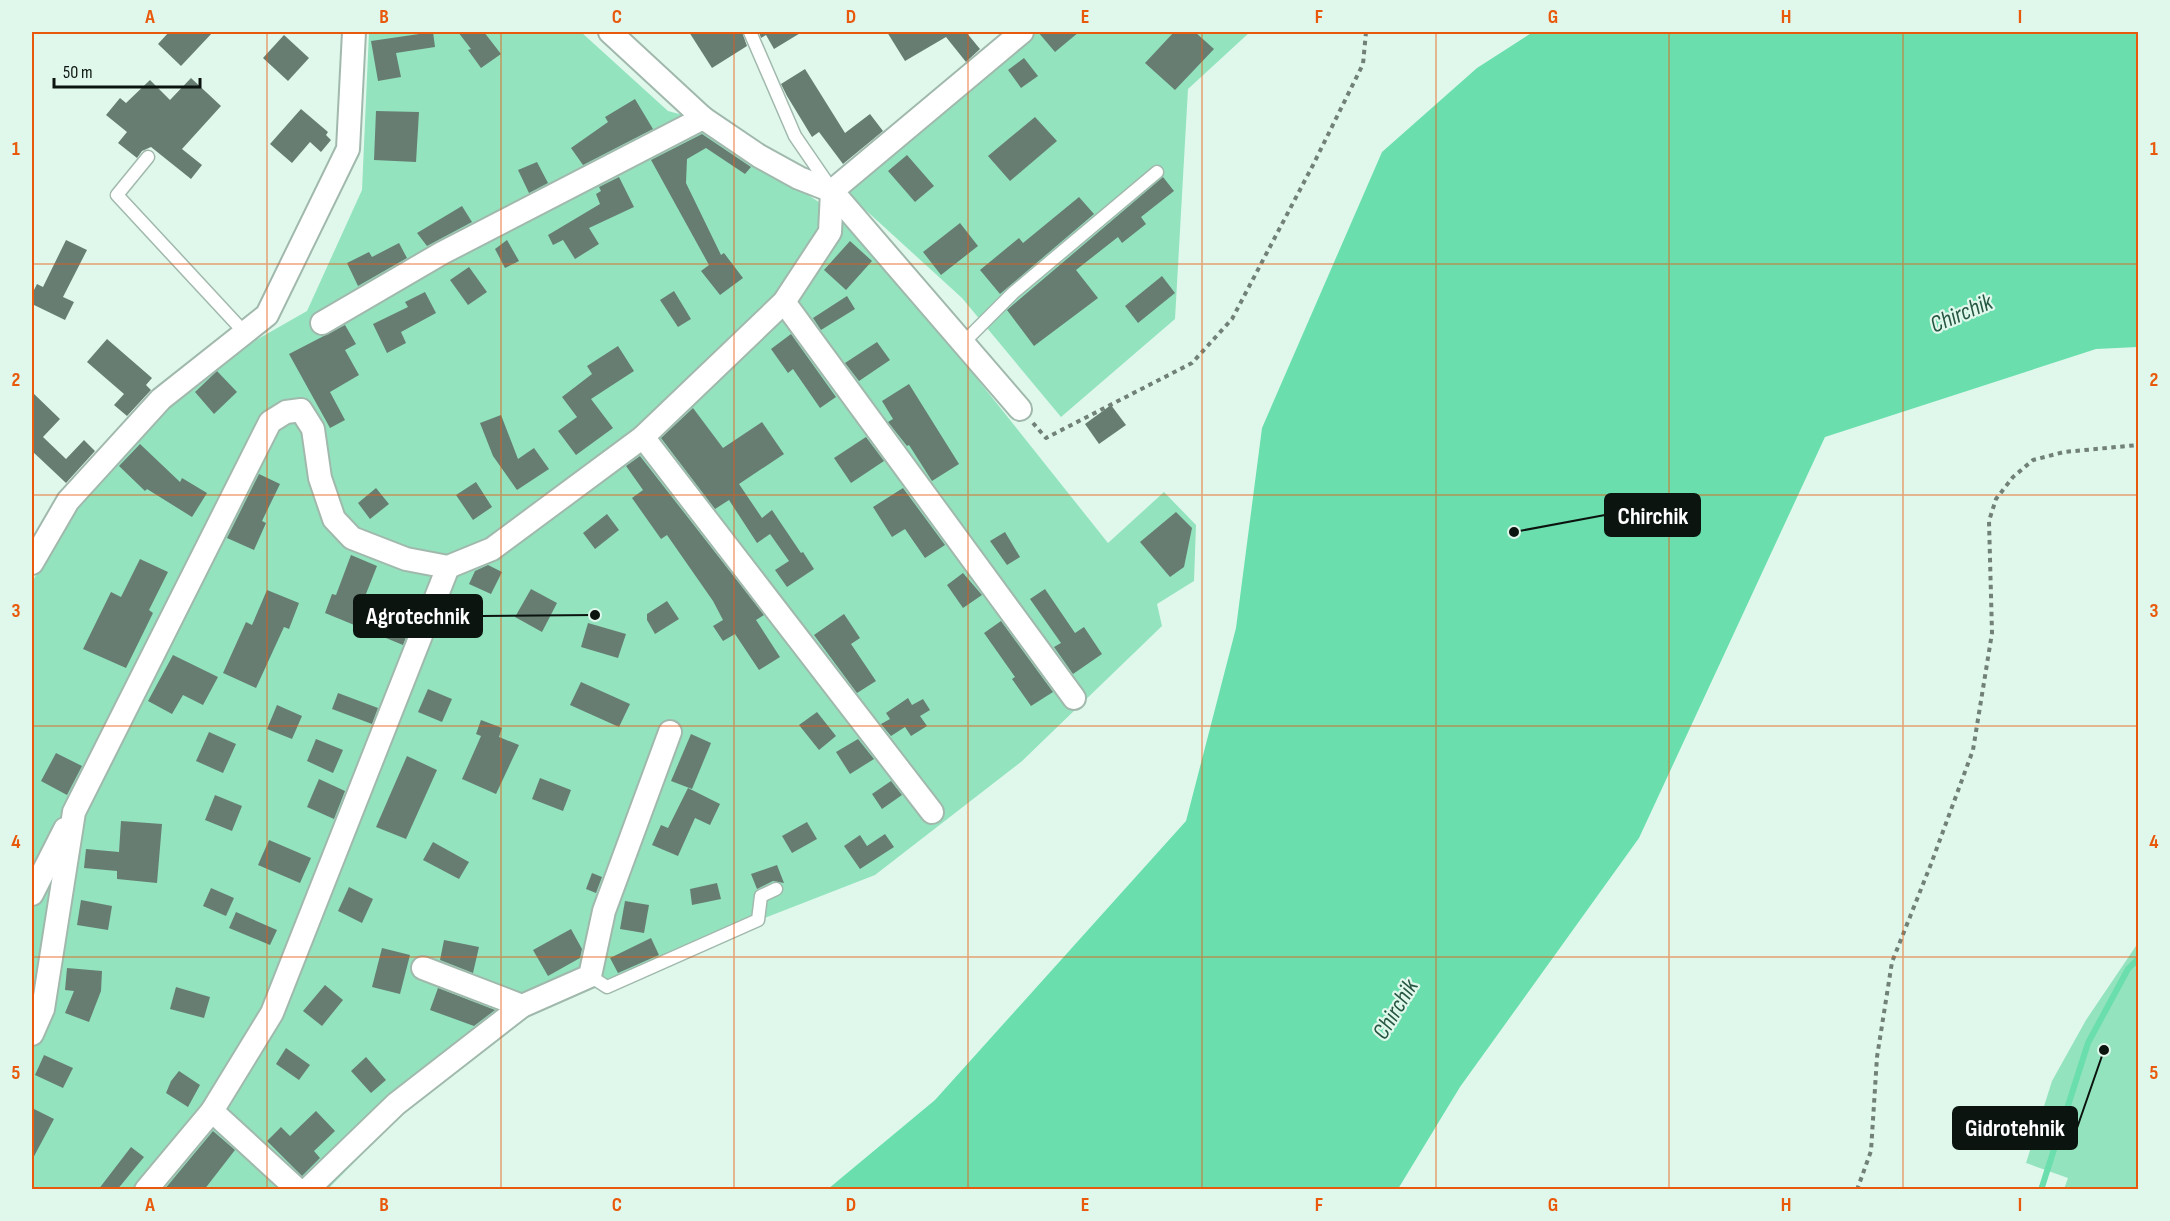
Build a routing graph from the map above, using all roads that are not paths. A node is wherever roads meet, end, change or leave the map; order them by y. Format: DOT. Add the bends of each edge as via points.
graph roads {
  1 [pos="354,32"];
  2 [pos="610,32"];
  3 [pos="750,32"];
  4 [pos="1022,32"];
  5 [pos="703,118"];
  6 [pos="148,157"];
  7 [pos="1157,172"];
  8 [pos="832,191"];
  9 [pos="784,302"];
  10 [pos="322,323"];
  11 [pos="245,333"];
  12 [pos="963,343"];
  13 [pos="1020,409"];
  14 [pos="643,437"];
  15 [pos="32,563"];
  16 [pos="448,567"];
  17 [pos="1074,698"];
  18 [pos="670,732"];
  19 [pos="74,812"];
  20 [pos="932,812"];
  21 [pos="776,890"];
  22 [pos="32,894"];
  23 [pos="423,968"];
  24 [pos="590,976"];
  25 [pos="522,1006"];
  26 [pos="32,1035"];
  27 [pos="212,1111"];
  28 [pos="146,1190"];
  29 [pos="298,1190"];
  30 [pos="307,1190"];
  1 -- 11 [label="street" via="348,149 267,315"];
  2 -- 5 [label="street"];
  3 -- 8 [label="lane" via="795,136"];
  4 -- 8 [label="street"];
  5 -- 8 [label="street" via="759,156"];
  5 -- 10 [label="street" via="442,253"];
  6 -- 11 [label="lane" via="117,195"];
  7 -- 12 [label="lane" via="1013,293"];
  8 -- 9 [label="street" via="830,232"];
  8 -- 12 [label="street"];
  9 -- 14 [label="street"];
  9 -- 17 [label="street"];
  11 -- 15 [label="street" via="161,399 68,501"];
  12 -- 13 [label="street"];
  14 -- 16 [label="street" via="492,549"];
  14 -- 20 [label="street"];
  16 -- 19 [label="street" via="406,559 352,538 334,519 320,478 314,429 301,410 286,412 270,422"];
  16 -- 27 [label="street" via="272,1013"];
  18 -- 24 [label="street" via="604,911"];
  19 -- 22 [label="street"];
  19 -- 26 [label="street" via="43,1009"];
  21 -- 24 [label="lane" via="761,896 758,920 607,987"];
  23 -- 25 [label="street"];
  24 -- 25 [label="street"];
  25 -- 30 [label="street" via="396,1104"];
  27 -- 28 [label="street"];
  27 -- 29 [label="street"];
}
